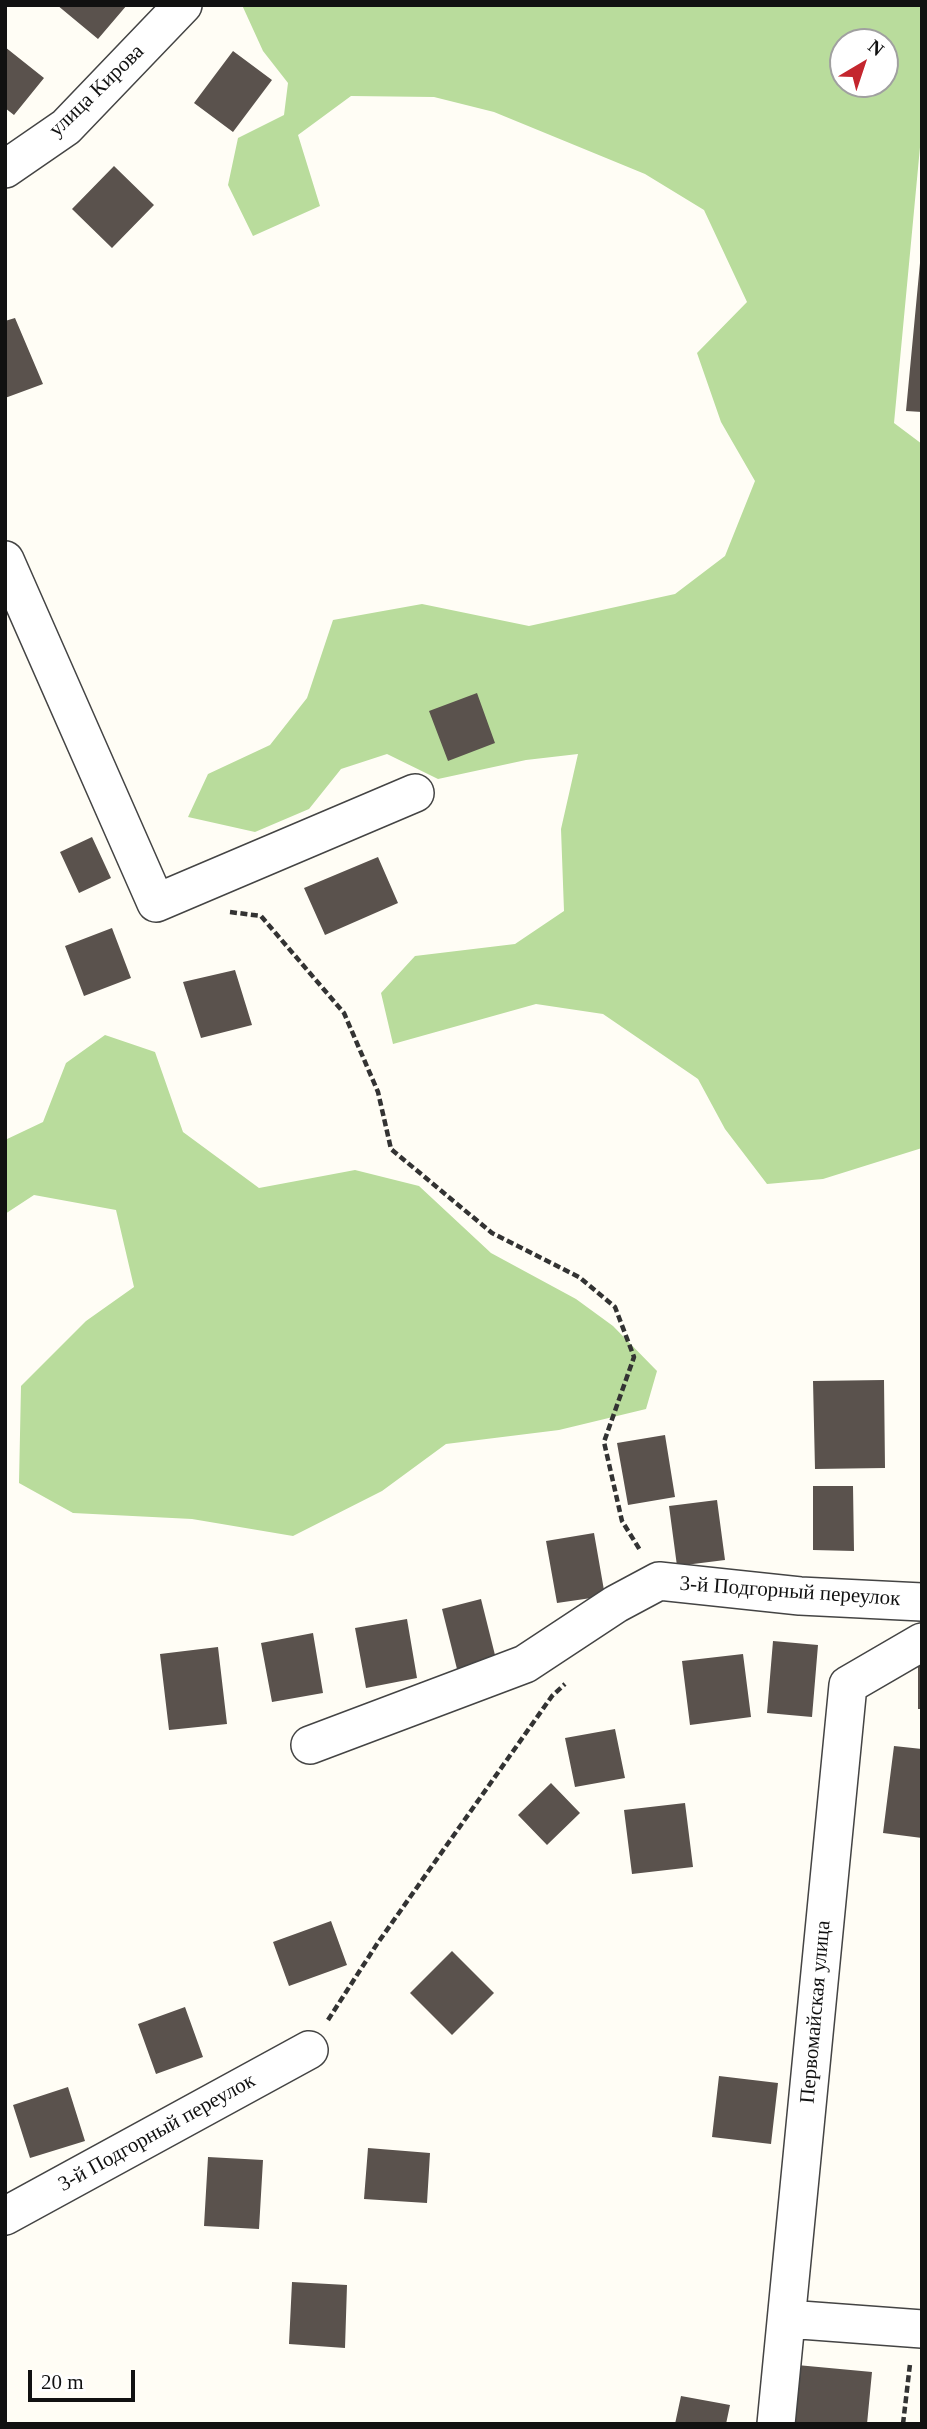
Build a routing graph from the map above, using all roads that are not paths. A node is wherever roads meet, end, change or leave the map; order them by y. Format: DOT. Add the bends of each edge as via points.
graph roads {
  1 [pos="183,5"];
  2 [pos="5,169"];
  3 [pos="5,561"];
  4 [pos="415,793"];
  5 [pos="922,1602"];
  6 [pos="922,1642"];
  7 [pos="310,1745"];
  8 [pos="309,2050"];
  9 [pos="5,2216"];
  10 [pos="787,2319"];
  11 [pos="918,2329"];
  12 [pos="776,2424"];
  1 -- 2 [label="street, улица Кирова" via="66,127"];
  3 -- 4 [label="street" via="156,903"];
  5 -- 7 [label="street, 3-й Подгорный переулок" via="800,1596 659,1581 525,1664"];
  6 -- 10 [label="street, Первомайская улица" via="848,1685"];
  8 -- 9 [label="street, 3-й Подгорный переулок"];
  10 -- 11 [label="street"];
  10 -- 12 [label="street, Первомайская улица"];
}
